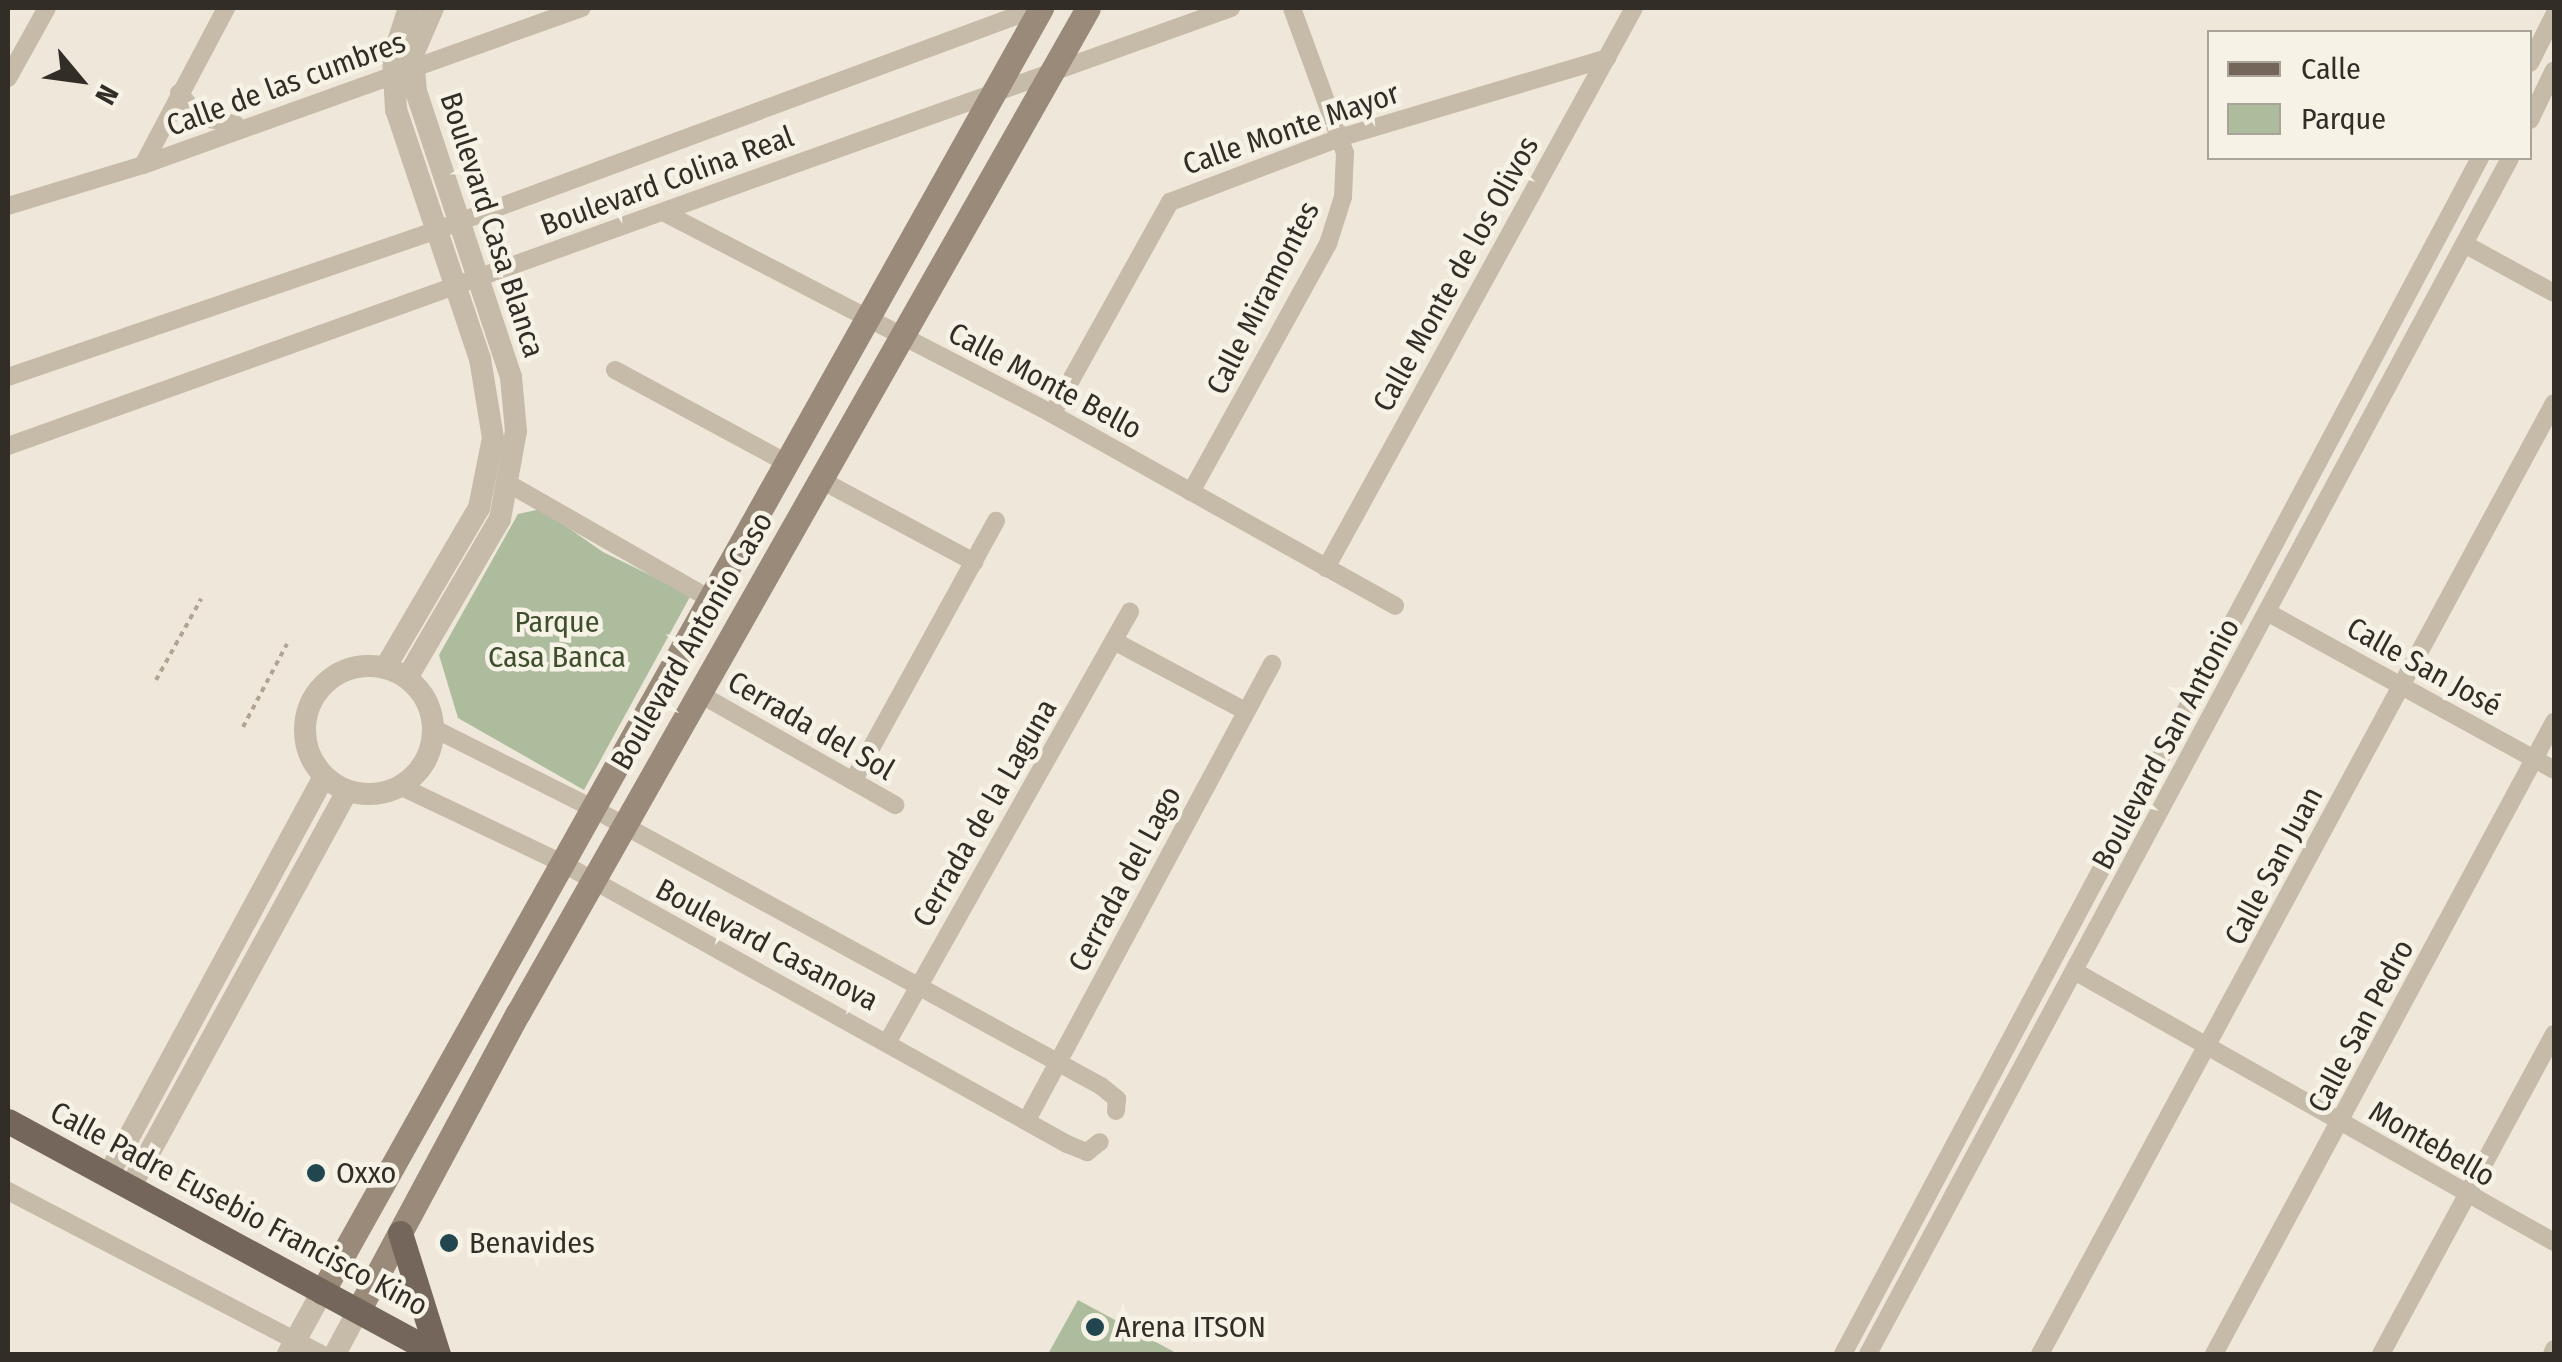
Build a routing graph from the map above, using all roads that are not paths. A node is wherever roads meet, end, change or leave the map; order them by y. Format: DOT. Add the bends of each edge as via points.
graph roads {
  1 [pos="46,8"];
  2 [pos="226,8"];
  3 [pos="409,8"];
  4 [pos="433,8"];
  5 [pos="582,8"];
  6 [pos="1039,8"];
  7 [pos="1088,8"];
  8 [pos="1231,8"];
  9 [pos="1292,8"];
  10 [pos="1634,8"];
  11 [pos="2554,14"];
  12 [pos="1607,58"];
  13 [pos="2532,59"];
  14 [pos="402,70"];
  15 [pos="2554,70"];
  16 [pos="8,78"];
  17 [pos="1046,78"];
  18 [pos="998,91"];
  19 [pos="179,92"];
  20 [pos="2532,116"];
  21 [pos="244,124"];
  22 [pos="1339,138"];
  23 [pos="2479,160"];
  24 [pos="2509,160"];
  25 [pos="143,165"];
  26 [pos="8,206"];
  27 [pos="665,213"];
  28 [pos="461,218"];
  29 [pos="437,230"];
  30 [pos="2466,245"];
  31 [pos="480,276"];
  32 [pos="454,288"];
  33 [pos="2554,293"];
  34 [pos="868,316"];
  35 [pos="900,335"];
  36 [pos="615,370"];
  37 [pos="8,377"];
  38 [pos="2554,403"];
  39 [pos="1052,414"];
  40 [pos="8,446"];
  41 [pos="785,462"];
  42 [pos="821,480"];
  43 [pos="510,485"];
  44 [pos="1191,492"];
  45 [pos="996,521"];
  46 [pos="974,562"];
  47 [pos="1326,568"];
  48 [pos="712,600"];
  49 [pos="1394,606"];
  50 [pos="1130,612"];
  51 [pos="2268,612"];
  52 [pos="1114,641"];
  53 [pos="1272,664"];
  54 [pos="385,668"];
  55 [pos="408,678"];
  56 [pos="2403,687"];
  57 [pos="698,694"];
  58 [pos="1246,711"];
  59 [pos="2554,722"];
  60 [pos="433,728"];
  61 [pos="2535,759"];
  62 [pos="2554,770"];
  63 [pos="324,776"];
  64 [pos="853,781"];
  65 [pos="400,786"];
  66 [pos="347,791"];
  67 [pos="896,806"];
  68 [pos="594,809"];
  69 [pos="624,828"];
  70 [pos="562,864"];
  71 [pos="592,882"];
  72 [pos="2076,972"];
  73 [pos="918,986"];
  74 [pos="487,997"];
  75 [pos="518,1012"];
  76 [pos="2554,1034"];
  77 [pos="888,1041"];
  78 [pos="2209,1044"];
  79 [pos="1058,1062"];
  80 [pos="1116,1111"];
  81 [pos="1027,1120"];
  82 [pos="8,1121"];
  83 [pos="2340,1124"];
  84 [pos="415,1125"];
  85 [pos="446,1142"];
  86 [pos="1100,1142"];
  87 [pos="120,1180"];
  88 [pos="8,1191"];
  89 [pos="2466,1196"];
  90 [pos="400,1233"];
  91 [pos="2554,1242"];
  92 [pos="322,1292"];
  93 [pos="359,1309"];
  94 [pos="292,1348"];
  95 [pos="321,1354"];
  96 [pos="335,1354"];
  97 [pos="438,1354"];
  98 [pos="1843,1354"];
  99 [pos="1868,1354"];
  100 [pos="2040,1354"];
  101 [pos="2214,1354"];
  102 [pos="2381,1354"];
  1 -- 16 [label="street"];
  2 -- 19 [label="street"];
  3 -- 14 [label="street, Boulevard Casa Blanca"];
  4 -- 14 [label="street, Boulevard Casa Blanca"];
  5 -- 14 [label="street, Calle de las cumbres"];
  6 -- 18 [label="main road, Boulevard Antonio Caso"];
  6 -- 28 [label="street, Boulevard Colina Real"];
  7 -- 17 [label="main road, Boulevard Antonio Caso"];
  8 -- 17 [label="street, Boulevard Colina Real"];
  9 -- 22 [label="street, Calle Miramontes"];
  10 -- 12 [label="street, Calle Monte de los Olivos"];
  11 -- 13 [label="street"];
  12 -- 22 [label="street, Calle Monte Mayor"];
  12 -- 47 [label="street, Calle Monte de los Olivos"];
  14 -- 21 [label="street, Calle de las cumbres"];
  14 -- 28 [label="street, Boulevard Casa Blanca"];
  14 -- 29 [label="street, Boulevard Casa Blanca" via="396,110"];
  15 -- 20 [label="street"];
  17 -- 18 [label="street, Boulevard Colina Real"];
  17 -- 35 [label="main road, Boulevard Antonio Caso"];
  18 -- 27 [label="street, Boulevard Colina Real"];
  18 -- 34 [label="main road, Boulevard Antonio Caso"];
  19 -- 21 [label="street" via="199,118"];
  19 -- 25 [label="street"];
  21 -- 25 [label="street, Calle de las cumbres"];
  22 -- 39 [label="street, Calle Monte Mayor" via="1170,202"];
  22 -- 44 [label="street, Calle Miramontes" via="1347,178 1328,244"];
  23 -- 98 [label="street, Boulevard San Antonio"];
  24 -- 30 [label="street, Boulevard San Antonio"];
  25 -- 26 [label="street, Calle de las cumbres"];
  27 -- 31 [label="street, Boulevard Colina Real"];
  27 -- 34 [label="street, Calle Monte Bello"];
  28 -- 29 [label="street, Boulevard Colina Real"];
  28 -- 31 [label="street, Boulevard Casa Blanca"];
  29 -- 32 [label="street, Boulevard Casa Blanca"];
  29 -- 37 [label="street, Boulevard Colina Real"];
  30 -- 33 [label="street"];
  30 -- 51 [label="street, Boulevard San Antonio"];
  31 -- 32 [label="street, Boulevard Colina Real"];
  31 -- 43 [label="street, Boulevard Casa Blanca" via="516,408"];
  32 -- 40 [label="street, Boulevard Colina Real"];
  32 -- 54 [label="street, Boulevard Casa Blanca" via="490,400 487,488"];
  34 -- 35 [label="street, Calle Monte Bello"];
  34 -- 41 [label="main road, Boulevard Antonio Caso"];
  35 -- 39 [label="street, Calle Monte Bello"];
  35 -- 42 [label="main road, Boulevard Antonio Caso"];
  36 -- 41 [label="street"];
  38 -- 56 [label="street, Calle San Juan"];
  39 -- 44 [label="street, Calle Monte Bello"];
  41 -- 48 [label="main road, Boulevard Antonio Caso"];
  42 -- 46 [label="street"];
  42 -- 57 [label="main road, Boulevard Antonio Caso"];
  43 -- 48 [label="street"];
  43 -- 55 [label="street, Boulevard Casa Blanca" via="500,519"];
  44 -- 47 [label="street, Calle Monte Bello"];
  45 -- 46 [label="street"];
  46 -- 64 [label="street"];
  47 -- 49 [label="street, Calle Monte Bello"];
  48 -- 68 [label="main road, Boulevard Antonio Caso"];
  50 -- 52 [label="street, Cerrada de la Laguna"];
  51 -- 56 [label="street, Calle San José"];
  51 -- 72 [label="street, Boulevard San Antonio"];
  52 -- 58 [label="street"];
  52 -- 73 [label="street, Cerrada de la Laguna"];
  53 -- 58 [label="street, Cerrada del Lago"];
  54 -- 55 [label="street"];
  54 -- 63 [label="street" via="350,670 320,689 305,734"];
  55 -- 60 [label="street" via="426,700"];
  56 -- 61 [label="street, Calle San José"];
  56 -- 78 [label="street, Calle San Juan"];
  57 -- 64 [label="street, Cerrada del Sol"];
  57 -- 69 [label="main road, Boulevard Antonio Caso"];
  58 -- 79 [label="street, Cerrada del Lago"];
  59 -- 61 [label="street, Calle San Pedro"];
  60 -- 65 [label="street" via="425,762"];
  60 -- 68 [label="street, Boulevard Casanova"];
  61 -- 62 [label="street, Calle San José"];
  61 -- 83 [label="street, Calle San Pedro"];
  63 -- 66 [label="street"];
  63 -- 87 [label="street"];
  64 -- 67 [label="street, Cerrada del Sol"];
  65 -- 66 [label="street"];
  65 -- 70 [label="street, Boulevard Casanova"];
  66 -- 87 [label="street"];
  68 -- 69 [label="street, Boulevard Casanova"];
  68 -- 70 [label="main road, Boulevard Antonio Caso"];
  69 -- 71 [label="main road, Boulevard Antonio Caso"];
  69 -- 73 [label="street, Boulevard Casanova"];
  70 -- 71 [label="street, Boulevard Casanova"];
  70 -- 74 [label="main road, Boulevard Antonio Caso"];
  71 -- 75 [label="main road, Boulevard Antonio Caso"];
  71 -- 77 [label="street, Boulevard Casanova"];
  72 -- 78 [label="street, Montebello"];
  72 -- 99 [label="street, Boulevard San Antonio"];
  73 -- 77 [label="street, Cerrada de la Laguna"];
  73 -- 79 [label="street, Boulevard Casanova"];
  74 -- 75 [label="main road"];
  74 -- 84 [label="main road, Boulevard Antonio Caso"];
  75 -- 85 [label="main road, Boulevard Antonio Caso"];
  76 -- 89 [label="street"];
  77 -- 81 [label="street, Boulevard Casanova"];
  78 -- 83 [label="street, Montebello"];
  78 -- 100 [label="street, Calle San Juan"];
  79 -- 80 [label="street, Boulevard Casanova" via="1113,1094"];
  79 -- 81 [label="street, Cerrada del Lago"];
  81 -- 86 [label="street, Boulevard Casanova" via="1082,1151"];
  82 -- 87 [label="main road, Calle Padre Eusebio Francisco Kino"];
  83 -- 89 [label="street, Montebello"];
  83 -- 101 [label="street, Calle San Pedro"];
  84 -- 85 [label="main road"];
  84 -- 92 [label="main road, Boulevard Antonio Caso"];
  85 -- 90 [label="main road, Boulevard Antonio Caso"];
  87 -- 92 [label="main road, Calle Padre Eusebio Francisco Kino"];
  88 -- 94 [label="street"];
  89 -- 91 [label="street, Montebello"];
  89 -- 102 [label="street"];
  90 -- 93 [label="main road, Boulevard Antonio Caso"];
  90 -- 97 [label="main road"];
  92 -- 93 [label="main road, Calle Padre Eusebio Francisco Kino"];
  92 -- 94 [label="street"];
  93 -- 96 [label="street"];
  93 -- 97 [label="main road, Calle Padre Eusebio Francisco Kino"];
  94 -- 95 [label="street"];
}
